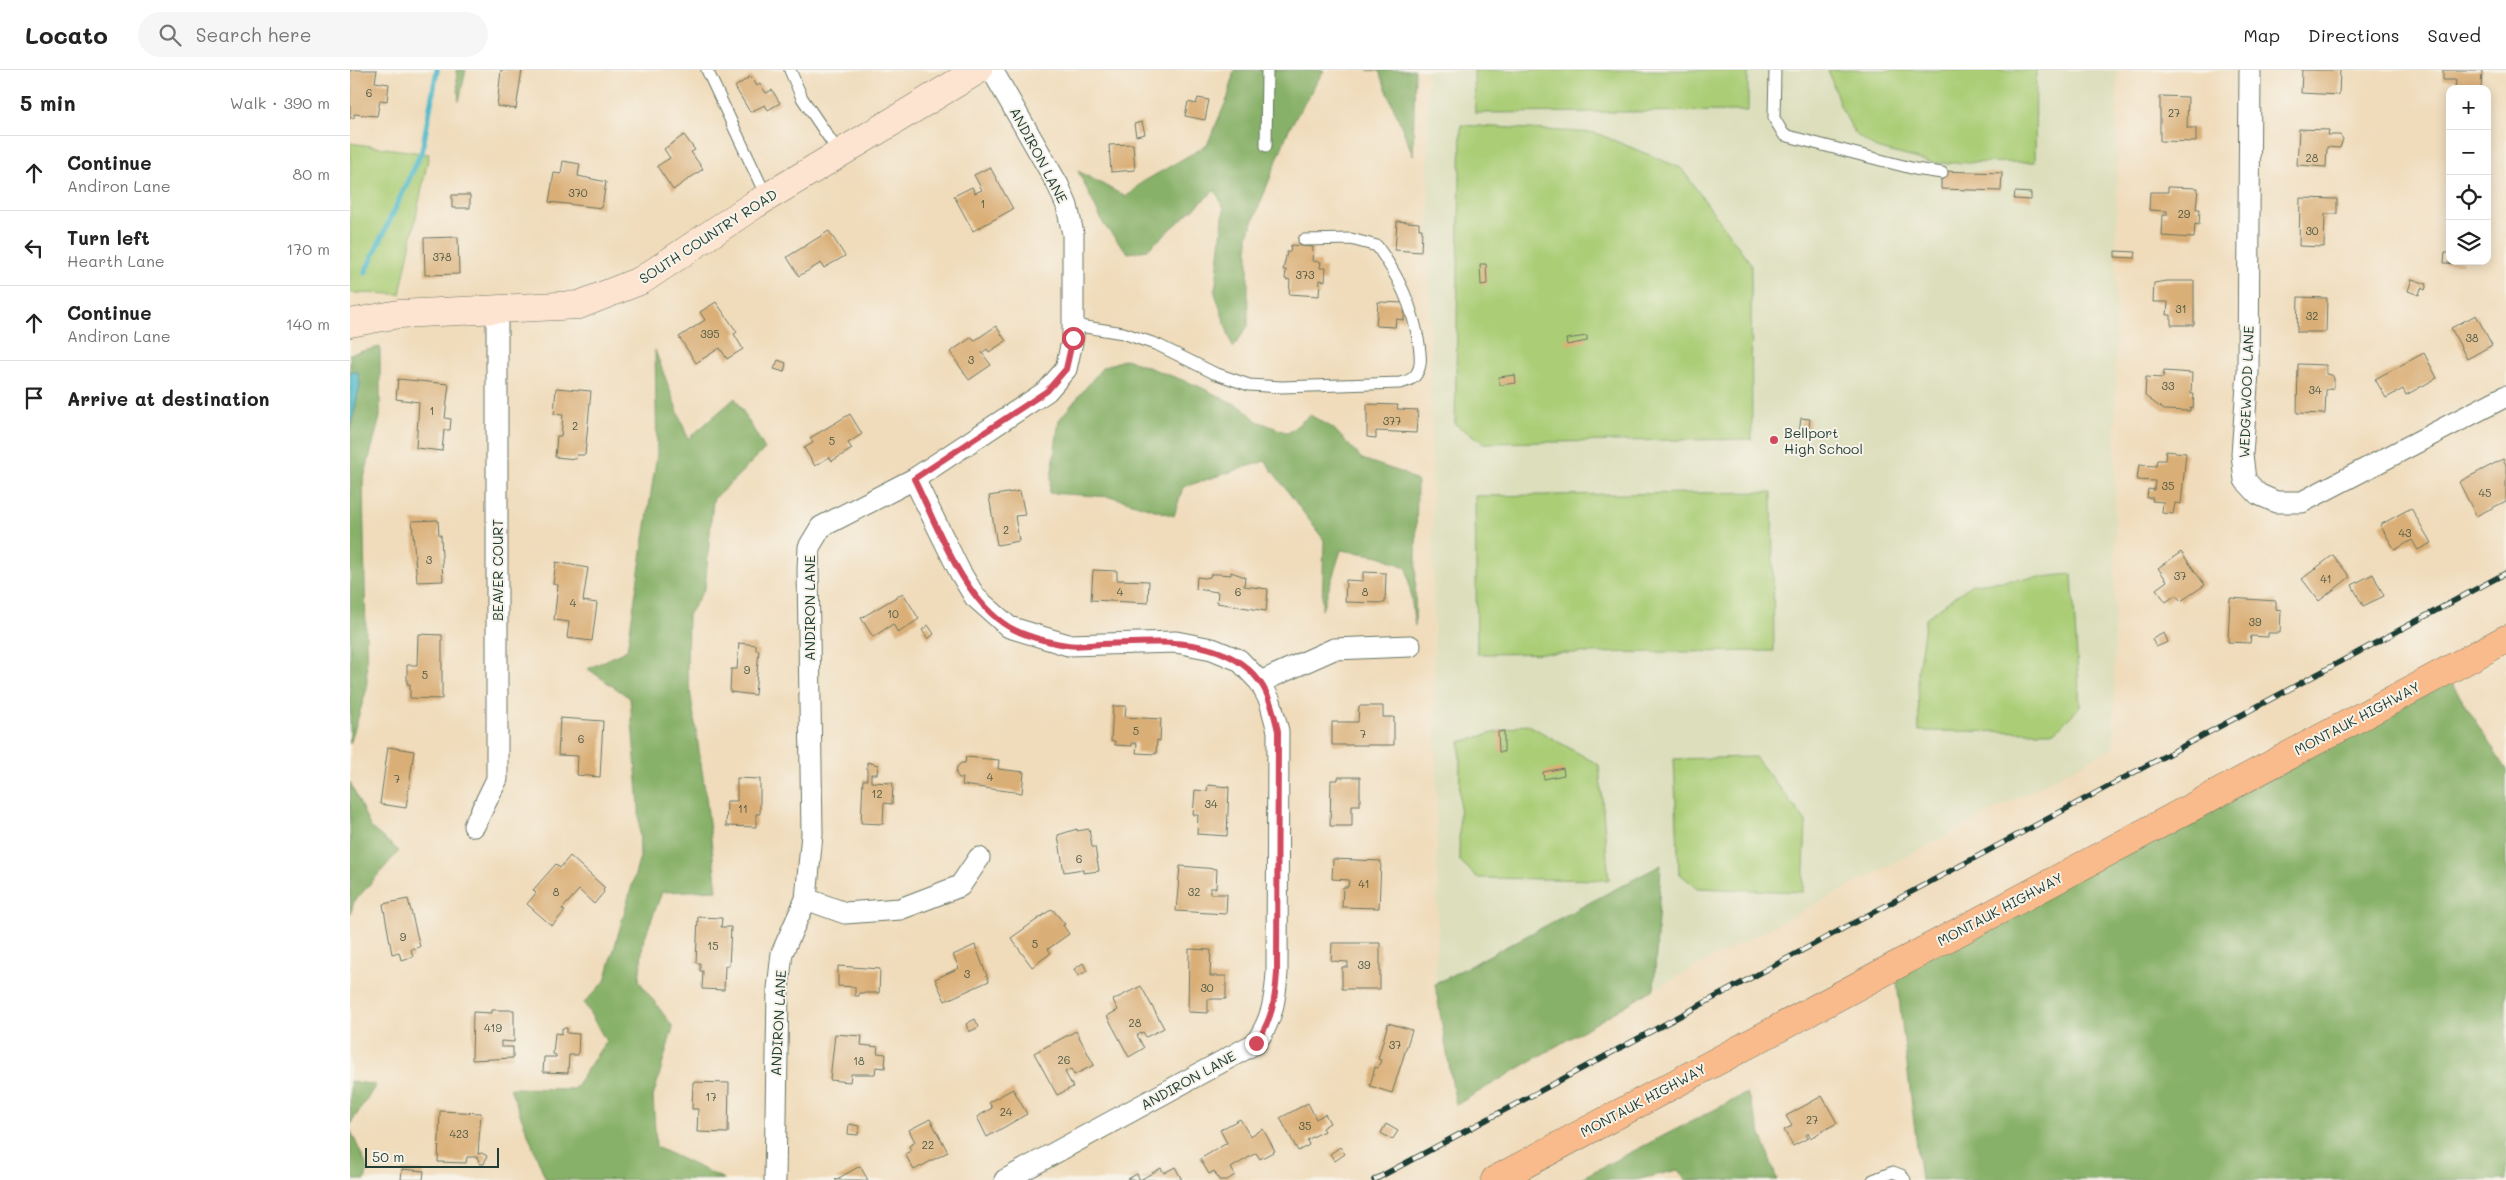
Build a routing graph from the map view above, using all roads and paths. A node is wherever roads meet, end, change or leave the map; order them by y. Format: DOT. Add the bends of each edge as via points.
graph roads {
  1 [pos="707,70"];
  2 [pos="790,70"];
  3 [pos="978,70"];
  4 [pos="992,70"];
  5 [pos="1267,70"];
  6 [pos="1775,70"];
  7 [pos="2250,70"];
  8 [pos="1266,146"];
  9 [pos="840,154"];
  10 [pos="1942,173"];
  11 [pos="767,198"];
  12 [pos="1304,240"];
  13 [pos="497,309"];
  14 [pos="350,323"];
  15 [pos="1072,325"];
  16 [pos="2506,396"];
  17 [pos="914,479"];
  18 [pos="2506,639"];
  19 [pos="1410,646"];
  20 [pos="1260,682"];
  21 [pos="474,826"];
  22 [pos="978,858"];
  23 [pos="806,899"];
  24 [pos="775,1180"];
  25 [pos="1006,1180"];
  26 [pos="1495,1180"];
  27 [pos="1873,1180"];
  28 [pos="1905,1180"];
  1 -- 11 [label="lane"];
  2 -- 9 [label="lane" via="802,98"];
  3 -- 9 [label="main road, SOUTH COUNTRY ROAD"];
  4 -- 15 [label="street, ANDIRON LANE" via="1067,206 1073,234"];
  5 -- 8 [label="lane"];
  6 -- 10 [label="lane" via="1774,118 1784,136"];
  7 -- 16 [label="street, WEDGEWOOD LANE" via="2248,372 2242,454 2245,480 2258,494 2276,502 2302,502"];
  9 -- 11 [label="main road, SOUTH COUNTRY ROAD"];
  11 -- 13 [label="main road, SOUTH COUNTRY ROAD" via="642,280 579,305"];
  12 -- 15 [label="lane" via="1351,239 1377,246 1400,281 1415,322 1420,356 1418,372 1411,380 1400,384 1250,385 1214,373 1158,345 1123,333"];
  13 -- 14 [label="main road, SOUTH COUNTRY ROAD" via="400,314"];
  13 -- 21 [label="street, BEAVER COURT" via="497,779"];
  15 -- 17 [label="street, ANDIRON LANE" via="1073,338 1066,369 1047,391"];
  17 -- 20 [label="street, ANDIRON LANE" via="975,597 1009,627 1068,645 1176,642 1212,649 1239,660"];
  17 -- 23 [label="street, ANDIRON LANE" via="821,527 810,547 812,834"];
  18 -- 26 [label="main road, MONTAUK HIGHWAY"];
  19 -- 20 [label="street" via="1334,648"];
  20 -- 25 [label="street, ANDIRON LANE" via="1270,701 1278,731 1277,973 1275,1001 1268,1026 1256,1043"];
  22 -- 23 [label="street" via="960,886 900,910 845,913"];
  23 -- 24 [label="street, ANDIRON LANE" via="782,953 778,989"];
  27 -- 28 [label="lane" via="1893,1172"];
}
